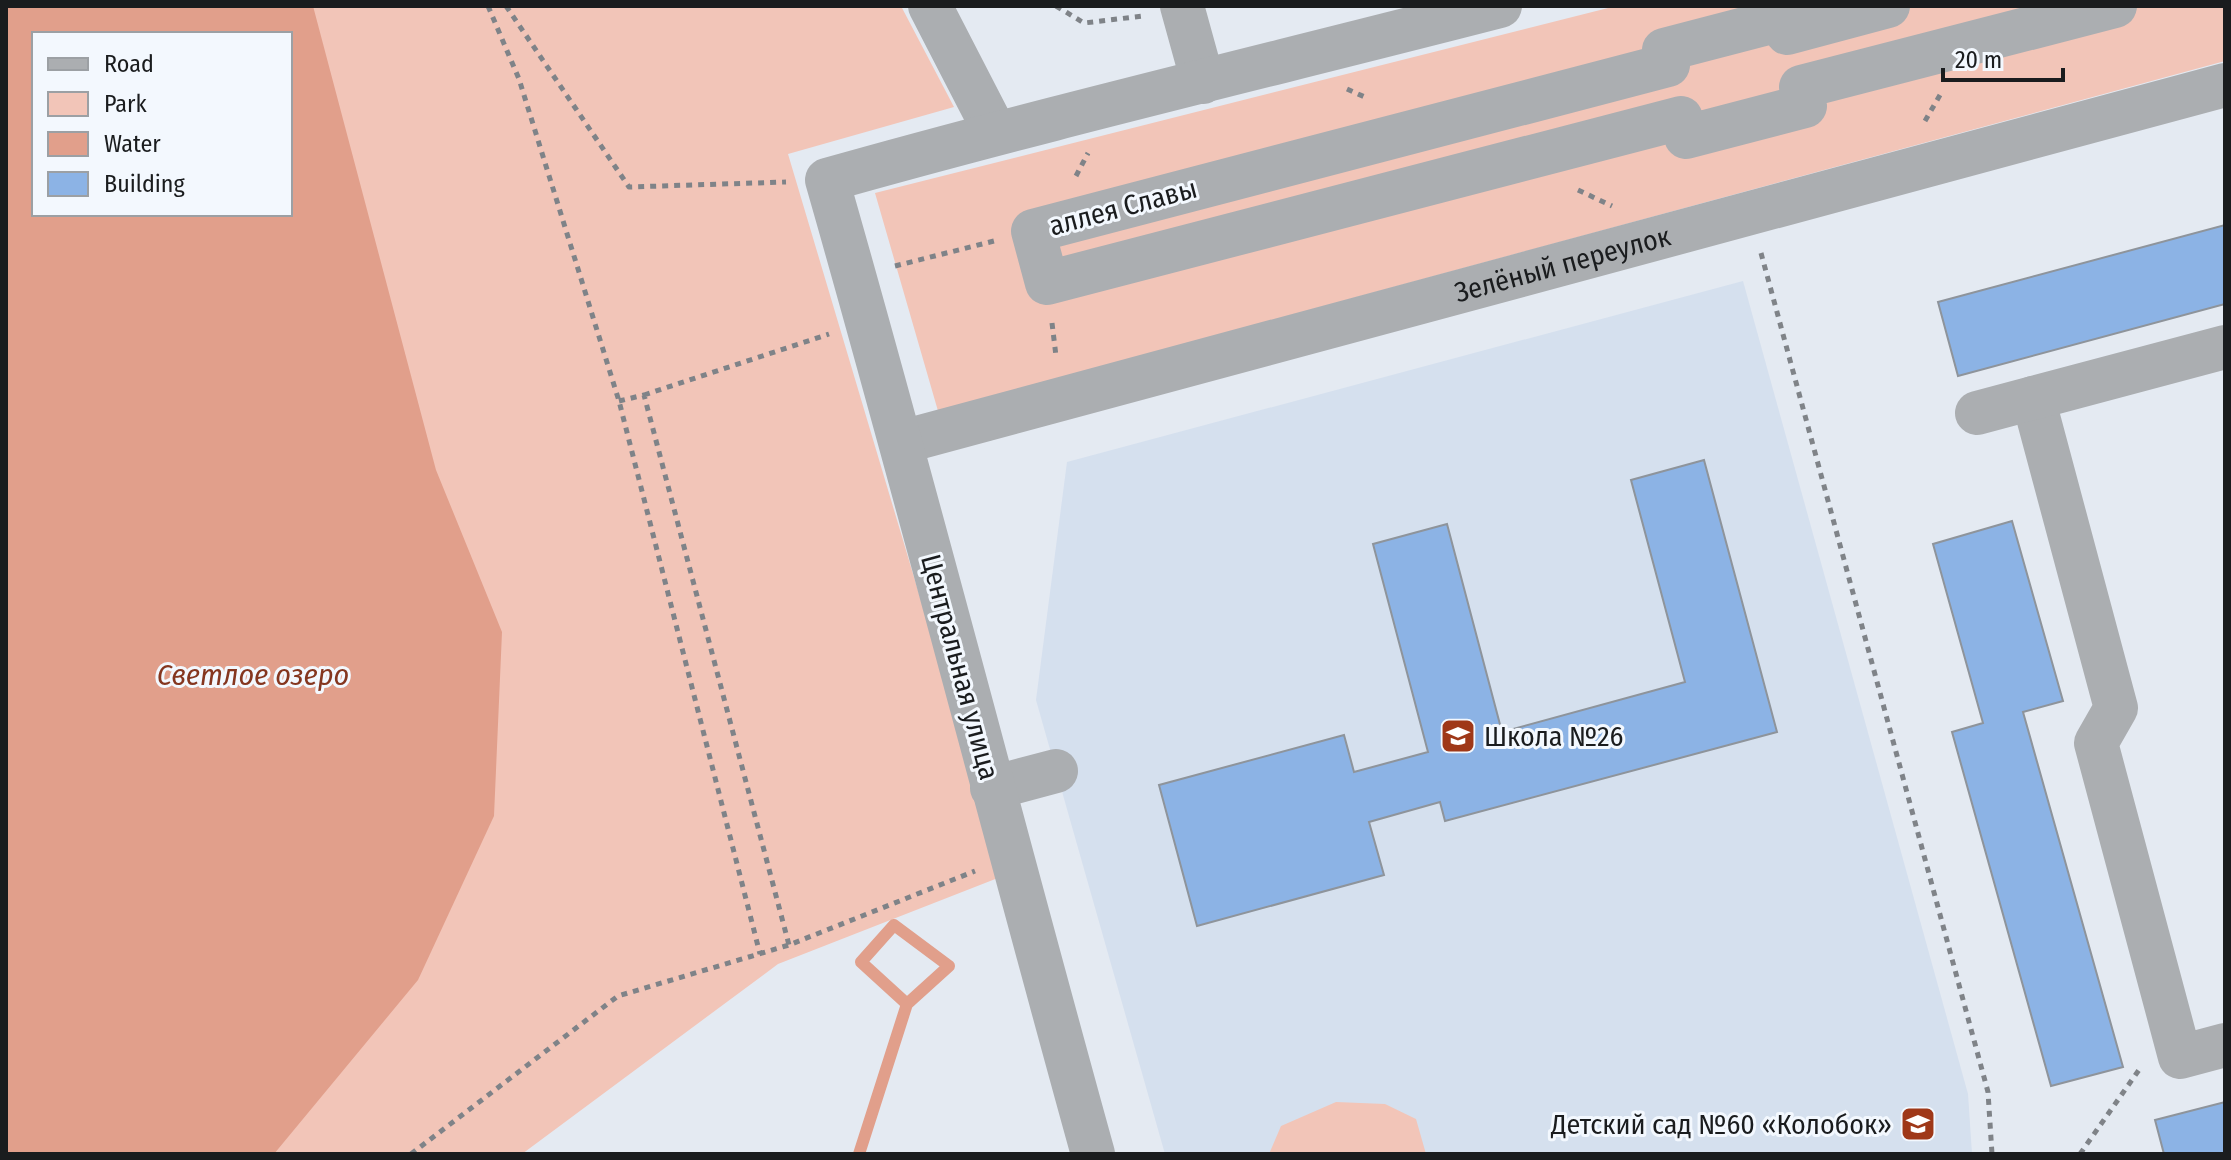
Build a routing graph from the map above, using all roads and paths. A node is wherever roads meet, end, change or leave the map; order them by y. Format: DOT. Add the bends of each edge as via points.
graph roads {
  1 [pos="488,6"];
  2 [pos="506,6"];
  3 [pos="930,6"];
  4 [pos="1056,6"];
  5 [pos="1500,6"];
  6 [pos="1888,6"];
  7 [pos="2115,6"];
  8 [pos="1183,9"];
  9 [pos="1787,33"];
  10 [pos="1668,65"];
  11 [pos="1203,82"];
  12 [pos="2225,85"];
  13 [pos="1801,87"];
  14 [pos="1113,104"];
  15 [pos="1681,118"];
  16 [pos="995,132"];
  17 [pos="827,180"];
  18 [pos="1750,214"];
  19 [pos="1042,228"];
  20 [pos="854,276"];
  21 [pos="1047,283"];
  22 [pos="868,322"];
  23 [pos="2225,347"];
  24 [pos="644,395"];
  25 [pos="2033,398"];
  26 [pos="619,401"];
  27 [pos="1062,401"];
  28 [pos="1977,413"];
  29 [pos="902,442"];
  30 [pos="1056,771"];
  31 [pos="992,788"];
  32 [pos="1010,857"];
  33 [pos="789,945"];
  34 [pos="760,954"];
  35 [pos="2225,1045"];
  36 [pos="2180,1057"];
  37 [pos="411,1154"];
  38 [pos="1093,1154"];
  39 [pos="1992,1154"];
  40 [pos="2080,1154"];
  1 -- 26 [label="path" via="519,79"];
  2 -- 17 [label="path" via="629,187"];
  3 -- 16 [label="street"];
  4 -- 8 [label="path" via="1084,23"];
  5 -- 11 [label="street"];
  6 -- 9 [label="street"];
  7 -- 13 [label="street"];
  8 -- 11 [label="street"];
  9 -- 10 [label="street" via="1783,19 1664,50"];
  9 -- 13 [label="street"];
  10 -- 15 [label="street"];
  10 -- 19 [label="street, аллея Славы"];
  11 -- 14 [label="street"];
  12 -- 18 [label="street, Зелёный переулок"];
  13 -- 15 [label="street" via="1805,106 1686,137"];
  14 -- 16 [label="street"];
  14 -- 19 [label="path"];
  15 -- 21 [label="street, аллея Славы"];
  16 -- 17 [label="street"];
  17 -- 20 [label="street, Центральная улица"];
  18 -- 27 [label="street, Зелёный переулок"];
  18 -- 39 [label="path" via="1988,1092"];
  19 -- 20 [label="path"];
  19 -- 21 [label="street, аллея Славы"];
  20 -- 22 [label="street, Центральная улица"];
  21 -- 27 [label="path"];
  22 -- 24 [label="path"];
  22 -- 29 [label="street, Центральная улица"];
  23 -- 25 [label="street"];
  24 -- 26 [label="path"];
  24 -- 33 [label="path"];
  25 -- 28 [label="street"];
  25 -- 36 [label="street" via="2116,708 2096,743"];
  26 -- 34 [label="path"];
  27 -- 29 [label="street, Зелёный переулок"];
  29 -- 31 [label="street, Центральная улица"];
  30 -- 31 [label="street"];
  31 -- 32 [label="street, Центральная улица"];
  32 -- 33 [label="path"];
  32 -- 38 [label="street, Центральная улица"];
  33 -- 34 [label="path"];
  34 -- 37 [label="path" via="618,996"];
  35 -- 36 [label="street"];
  36 -- 40 [label="path" via="2138,1068"];
}
